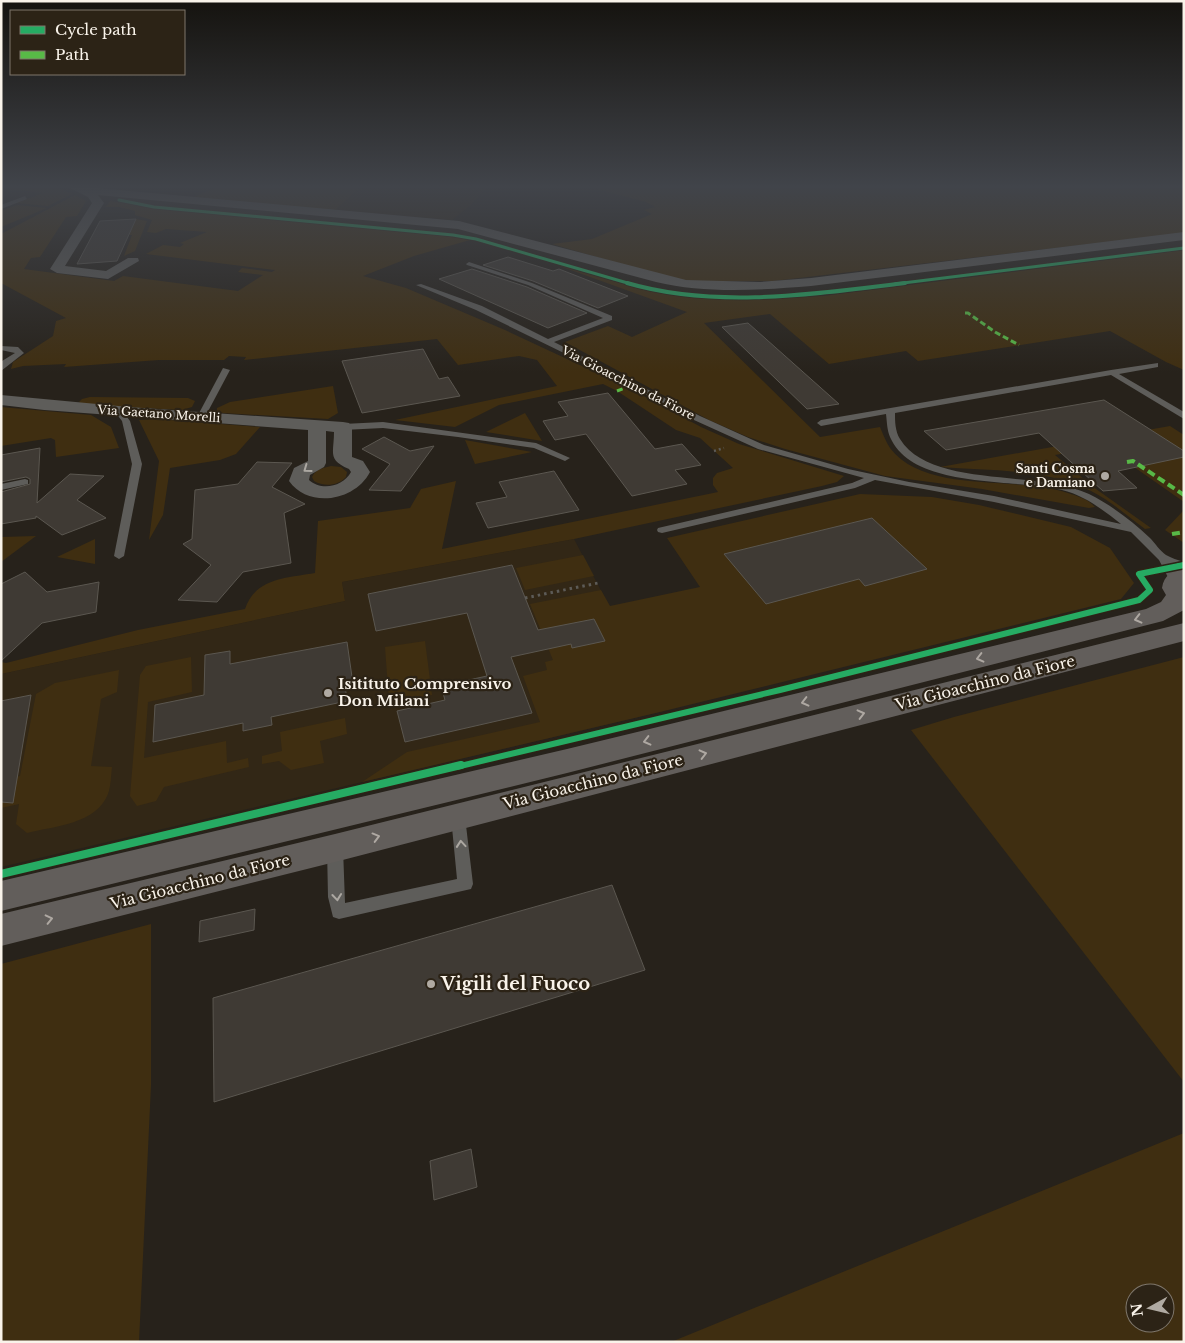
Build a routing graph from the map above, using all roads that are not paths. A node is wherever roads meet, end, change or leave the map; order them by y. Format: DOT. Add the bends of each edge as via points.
graph roads {
  1 [pos="70,248"];
  2 [pos="544,248"];
  3 [pos="1089,248"];
  4 [pos="133,261"];
  5 [pos="469,264"];
  6 [pos="419,285"];
  7 [pos="548,341"];
  8 [pos="1,348"];
  9 [pos="1155,364"];
  10 [pos="3,366"];
  11 [pos="226,370"];
  12 [pos="1111,372"];
  13 [pos="1,400"];
  14 [pos="118,411"];
  15 [pos="890,411"];
  16 [pos="201,416"];
  17 [pos="1184,416"];
  18 [pos="822,423"];
  19 [pos="317,426"];
  20 [pos="343,428"];
  21 [pos="565,458"];
  22 [pos="875,478"];
  23 [pos="25,482"];
  24 [pos="1,487"];
  25 [pos="662,530"];
  26 [pos="1134,530"];
  27 [pos="119,556"];
  28 [pos="1163,557"];
  29 [pos="1181,584"];
  30 [pos="1184,632"];
  31 [pos="458,817"];
  32 [pos="335,848"];
  33 [pos="1,896"];
  34 [pos="1,930"];
  1 -- 4 [label="street" via="57,269 108,275"];
  2 -- 3 [label="street" via="661,279 721,286 811,282"];
  5 -- 7 [label="lane" via="530,284 608,318"];
  6 -- 7 [label="lane, Via Gioacchino da Fiore" via="479,308"];
  7 -- 22 [label="lane, Via Gioacchino da Fiore" via="739,438"];
  8 -- 10 [label="lane" via="20,353"];
  9 -- 12 [label="lane"];
  11 -- 16 [label="lane"];
  12 -- 15 [label="lane"];
  12 -- 17 [label="lane"];
  13 -- 14 [label="street, Via Gaetano Morelli"];
  14 -- 16 [label="street, Via Gaetano Morelli"];
  14 -- 27 [label="lane" via="126,421 137,464"];
  15 -- 18 [label="lane"];
  15 -- 26 [label="lane" via="895,439 904,452 921,465 943,472 1064,487 1106,506"];
  16 -- 19 [label="street, Via Gaetano Morelli"];
  19 -- 20 [label="street, Via Gaetano Morelli"];
  19 -- 20 [label="street, one-way" via="317,463 302,472 298,481 301,486 320,492 348,487 360,474 356,464 343,460"];
  20 -- 21 [label="lane, Via Gaetano Morelli" via="383,425 458,434 536,446"];
  22 -- 25 [label="lane"];
  22 -- 26 [label="lane, Via Gioacchino da Fiore" via="994,499"];
  23 -- 24 [label="lane"];
  26 -- 28 [label="lane"];
  28 -- 29 [label="lane"];
  28 -- 29 [label="lane"];
  29 -- 33 [label="street, Via Gioacchino da Fiore, one-way" via="1170,608 1154,615 568,761"];
  31 -- 30 [label="street, Via Gioacchino da Fiore, one-way"];
  32 -- 31 [label="street, Via Gioacchino da Fiore, one-way"];
  32 -- 31 [label="lane, one-way" via="339,912 464,884"];
  34 -- 32 [label="street, Via Gioacchino da Fiore, one-way"];
}
